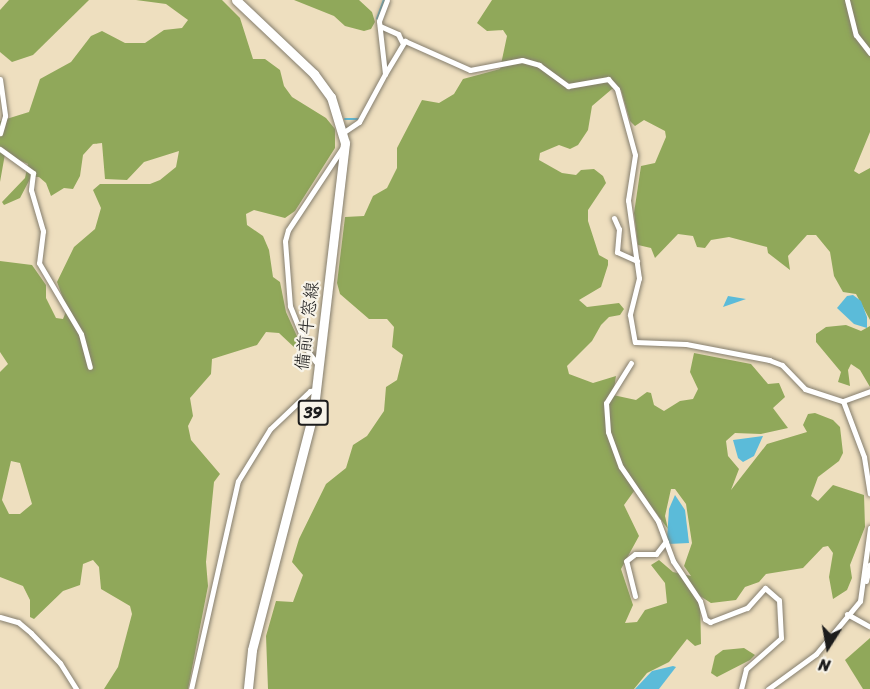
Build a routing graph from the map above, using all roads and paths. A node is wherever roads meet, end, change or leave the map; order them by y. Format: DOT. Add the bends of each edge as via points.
graph roads {
  1 [pos="236,0"];
  2 [pos="387,0"];
  3 [pos="847,0"];
  4 [pos="380,26"];
  5 [pos="402,42"];
  6 [pos="870,53"];
  7 [pos="385,74"];
  8 [pos="0,79"];
  9 [pos="344,132"];
  10 [pos="0,133"];
  11 [pos="345,143"];
  12 [pos="0,149"];
  13 [pos="614,218"];
  14 [pos="636,261"];
  15 [pos="631,363"];
  16 [pos="319,366"];
  17 [pos="90,368"];
  18 [pos="316,390"];
  19 [pos="870,391"];
  20 [pos="843,401"];
  21 [pos="869,480"];
  22 [pos="870,494"];
  23 [pos="870,528"];
  24 [pos="666,541"];
  25 [pos="870,564"];
  26 [pos="863,585"];
  27 [pos="634,596"];
  28 [pos="847,614"];
  29 [pos="0,618"];
  30 [pos="870,627"];
  31 [pos="76,689"];
  32 [pos="191,689"];
  33 [pos="248,689"];
  34 [pos="741,689"];
  35 [pos="768,689"];
  1 -- 9 [label="main road, 備前牛窓線 / 39" via="314,74 331,97"];
  2 -- 4 [label="street"];
  3 -- 6 [label="street" via="856,35"];
  4 -- 5 [label="street" via="398,34"];
  4 -- 7 [label="street"];
  5 -- 7 [label="street"];
  5 -- 14 [label="street" via="470,70 522,60 539,65 568,86 603,78 613,84 633,147 628,201"];
  7 -- 9 [label="street" via="359,122"];
  8 -- 10 [label="street" via="5,116"];
  9 -- 11 [label="main road, 備前牛窓線 / 39"];
  11 -- 16 [label="main road, 備前牛窓線 / 39"];
  11 -- 16 [label="street" via="288,230 285,241 290,306 309,353"];
  12 -- 17 [label="street" via="33,173 31,190 43,231 39,263 81,334"];
  13 -- 14 [label="street" via="619,229 617,252"];
  14 -- 20 [label="street" via="638,286 630,315 634,342 686,344 769,360 782,365 806,389"];
  15 -- 24 [label="street" via="609,395 604,415 621,467 658,521"];
  16 -- 18 [label="main road, 備前牛窓線 / 39"];
  18 -- 32 [label="street" via="310,391 270,429 238,481"];
  18 -- 33 [label="main road, 備前牛窓線 / 39" via="306,447 252,650"];
  19 -- 20 [label="street"];
  20 -- 21 [label="street"];
  21 -- 22 [label="street"];
  23 -- 26 [label="street"];
  24 -- 27 [label="street" via="656,554 635,554 626,561"];
  24 -- 34 [label="street" via="707,622 747,608 765,588 779,600 781,638 746,669"];
  25 -- 26 [label="street"];
  26 -- 28 [label="street" via="862,597"];
  28 -- 30 [label="street"];
  28 -- 35 [label="street" via="816,654"];
  29 -- 31 [label="street" via="18,622 31,633 60,663"];
}
